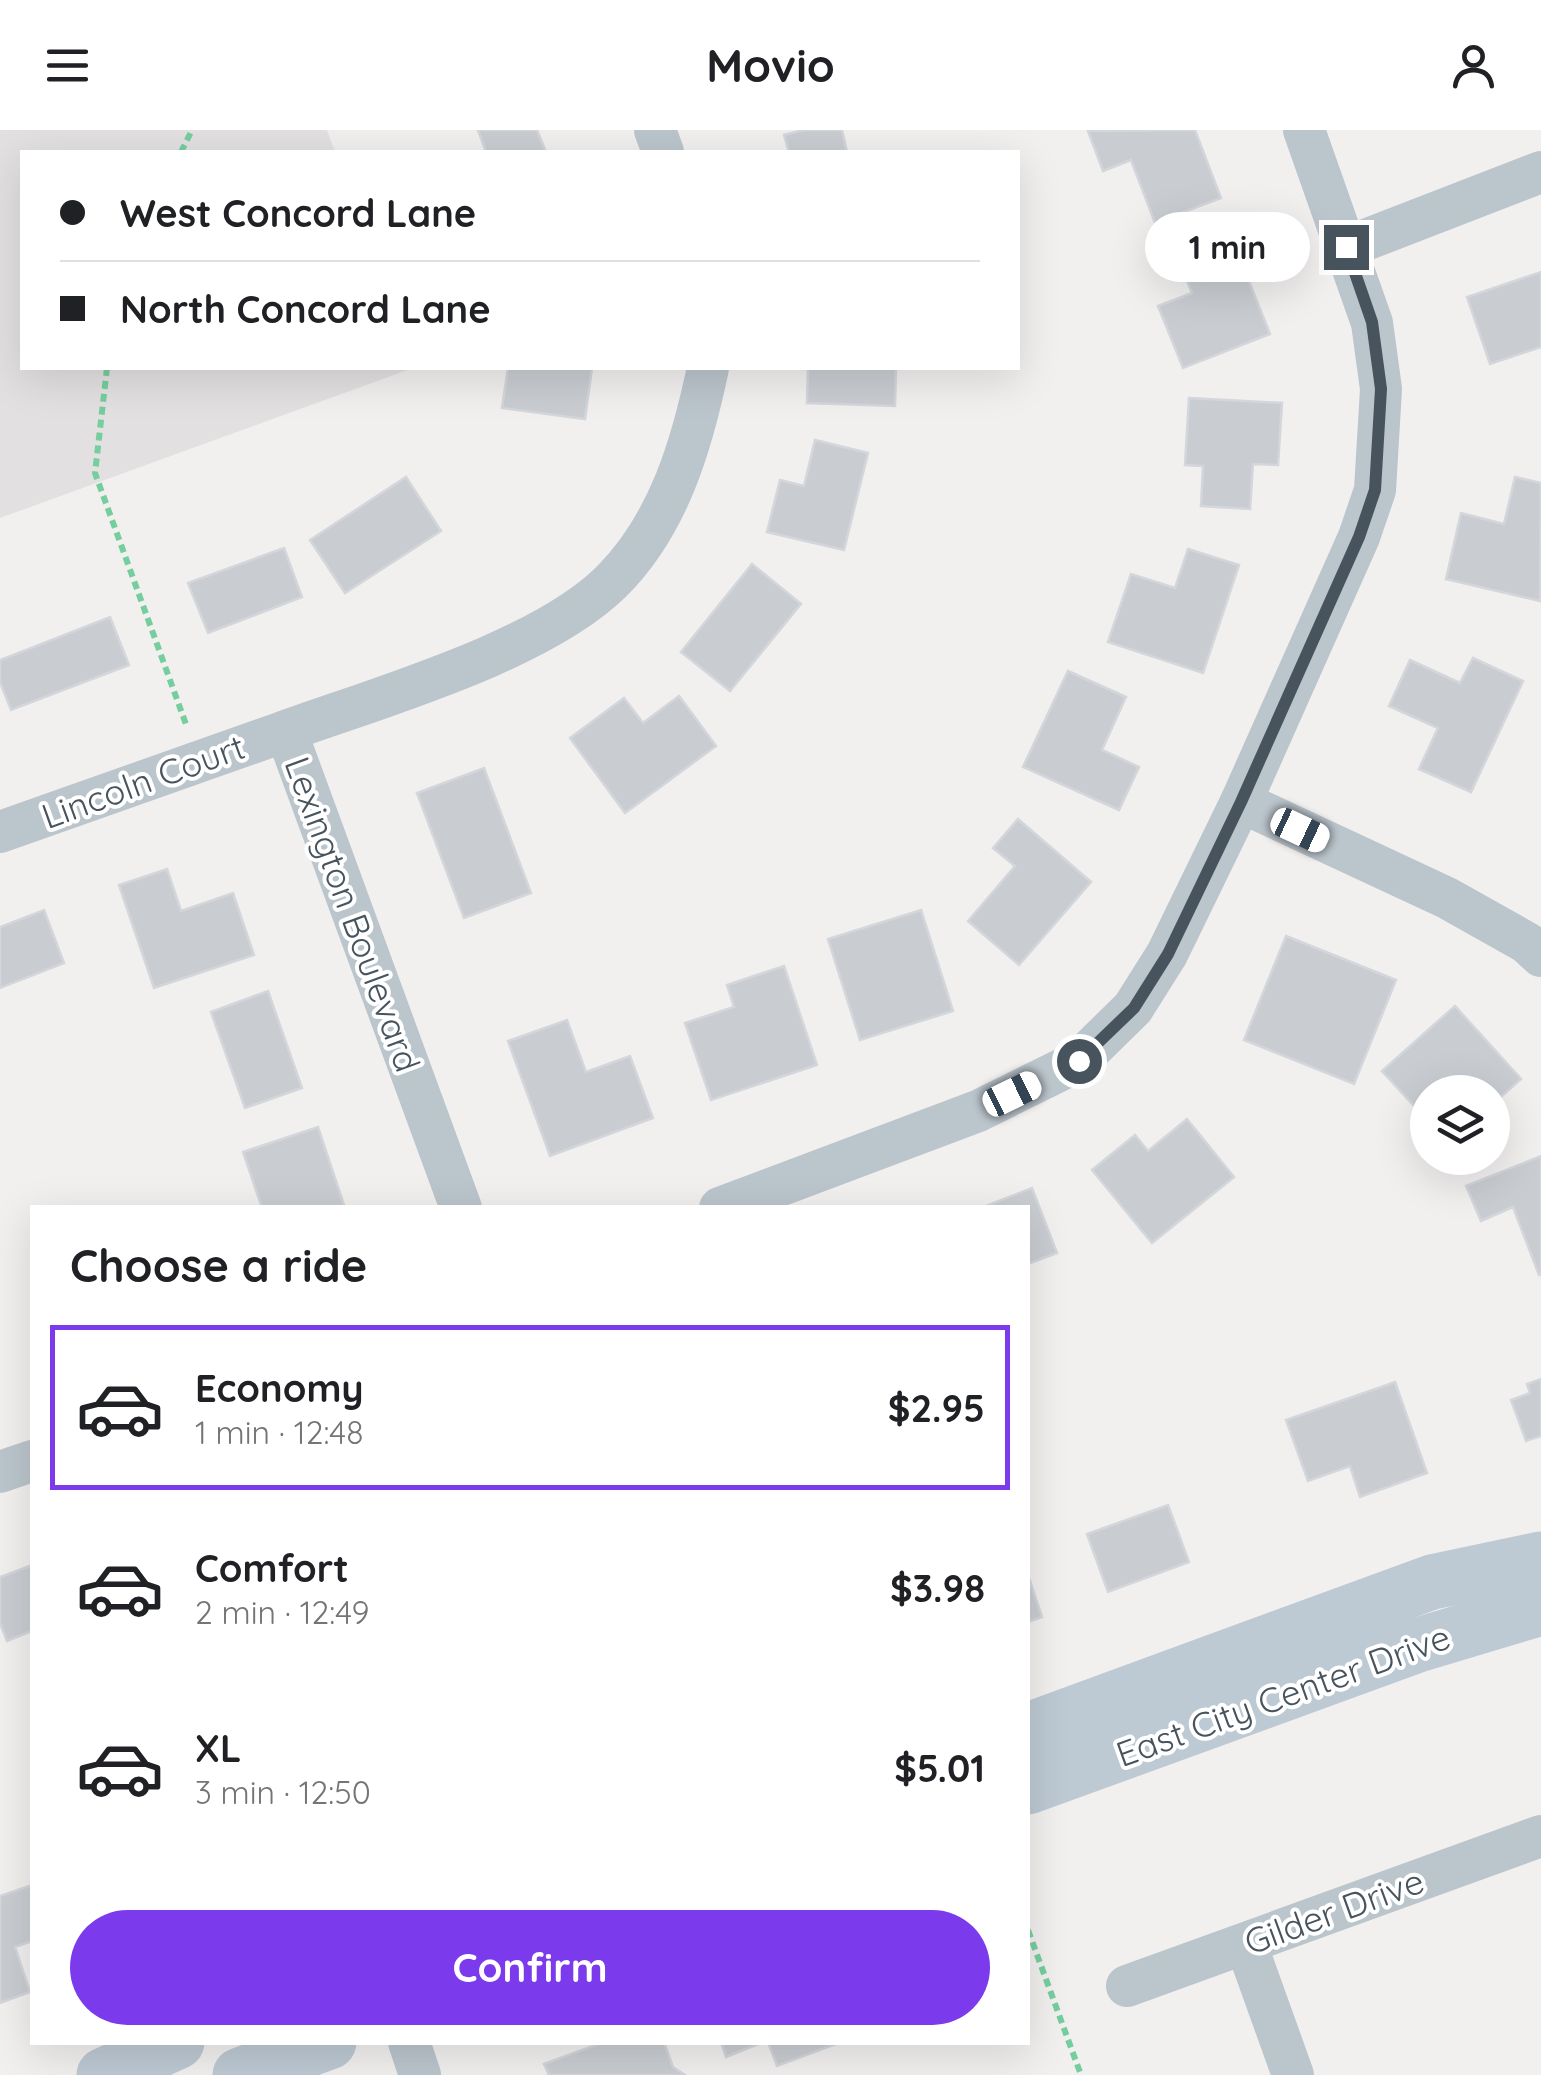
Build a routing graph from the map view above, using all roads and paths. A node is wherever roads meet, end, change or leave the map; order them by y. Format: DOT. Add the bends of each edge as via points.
graph roads {
  1 [pos="1304,130"];
  2 [pos="1541,172"];
  3 [pos="1346,247"];
  4 [pos="107,370"];
  5 [pos="708,370"];
  6 [pos="286,731"];
  7 [pos="199,762"];
  8 [pos="1241,802"];
  9 [pos="0,832"];
  10 [pos="1541,956"];
  11 [pos="460,1205"];
  12 [pos="728,1205"];
  13 [pos="30,1462"];
  14 [pos="0,1472"];
  15 [pos="1541,1559"];
  16 [pos="1541,1608"];
  17 [pos="1030,1729"];
  18 [pos="1030,1786"];
  19 [pos="1541,1836"];
  20 [pos="1030,1935"];
  21 [pos="1246,1944"];
  22 [pos="1126,1986"];
  23 [pos="170,2045"];
  24 [pos="321,2045"];
  25 [pos="410,2045"];
  26 [pos="104,2075"];
  27 [pos="240,2075"];
  28 [pos="420,2075"];
  29 [pos="1081,2075"];
  30 [pos="1293,2075"];
  1 -- 3 [label="street"];
  2 -- 3 [label="street"];
  3 -- 8 [label="street" via="1372,322 1381,389 1375,490"];
  4 -- 7 [label="path" via="95,473"];
  5 -- 6 [label="street, Lexington Boulevard" via="668,503 612,581 564,616 480,661"];
  6 -- 7 [label="street, Lincoln Court"];
  6 -- 11 [label="street, Lexington Boulevard"];
  7 -- 9 [label="street, Lincoln Court"];
  8 -- 10 [label="street" via="1447,898"];
  8 -- 12 [label="street" via="1168,954 1134,1008 1079,1061 978,1111"];
  13 -- 14 [label="street"];
  15 -- 17 [label="street, East City Center Drive" via="1432,1582"];
  16 -- 18 [label="street, East City Center Drive" via="1418,1645"];
  19 -- 21 [label="street, Gilder Drive"];
  20 -- 29 [label="path"];
  21 -- 22 [label="street, Gilder Drive"];
  21 -- 30 [label="street"];
  23 -- 26 [label="street"];
  24 -- 27 [label="street"];
  25 -- 28 [label="street"];
}
